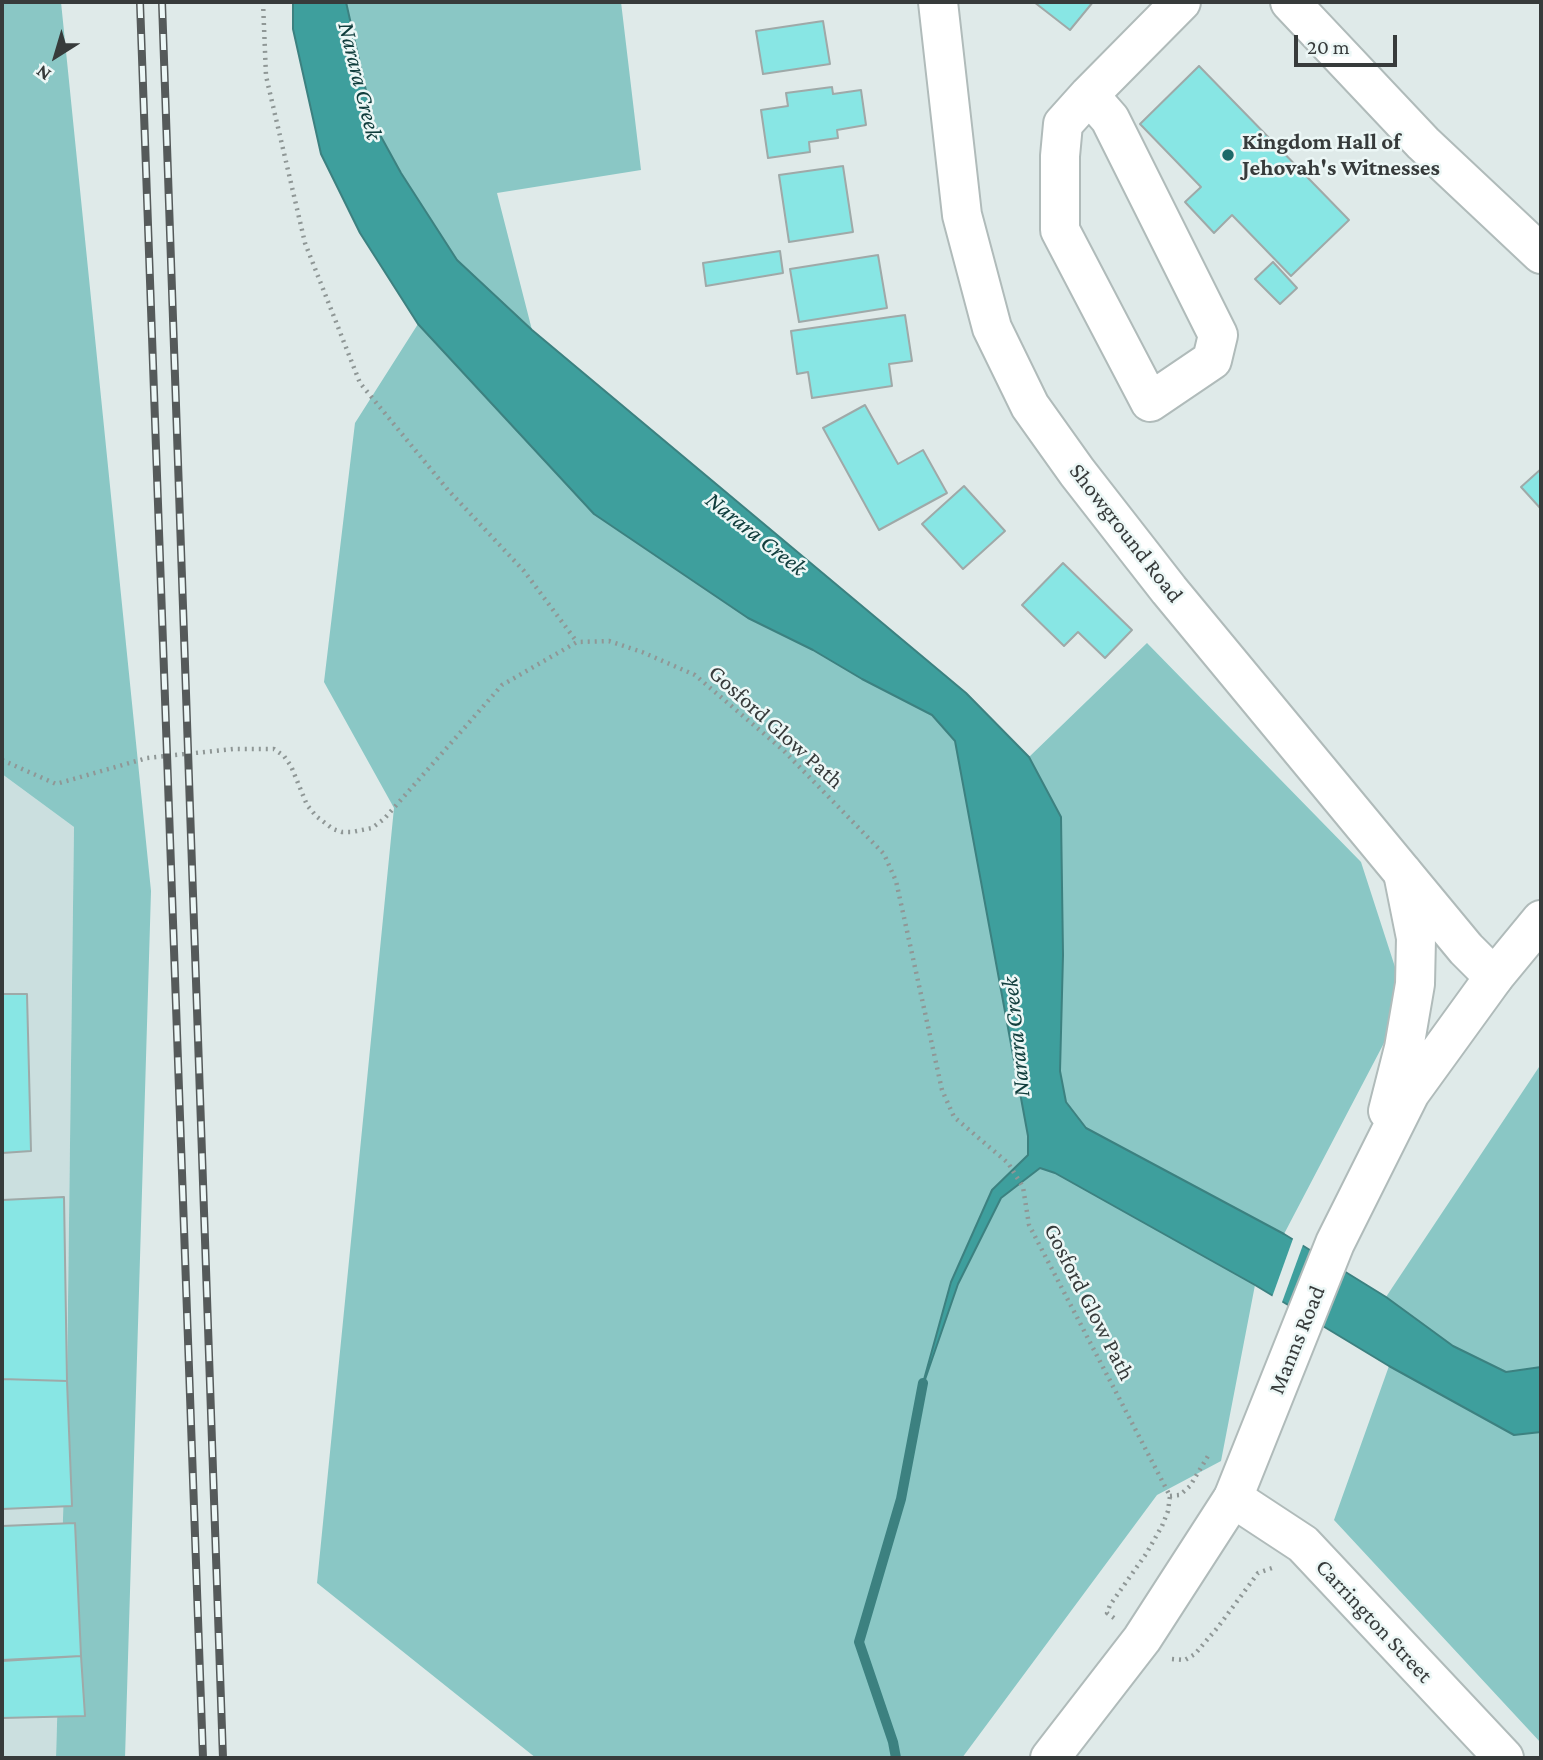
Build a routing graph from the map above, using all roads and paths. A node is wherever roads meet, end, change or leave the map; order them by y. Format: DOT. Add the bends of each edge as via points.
graph roads {
  1 [pos="263,2"];
  2 [pos="938,2"];
  3 [pos="1181,2"];
  4 [pos="1290,2"];
  5 [pos="1089,95"];
  6 [pos="1541,254"];
  7 [pos="577,642"];
  8 [pos="2,760"];
  9 [pos="1403,873"];
  10 [pos="1541,920"];
  11 [pos="1494,977"];
  12 [pos="1377,1158"];
  13 [pos="1170,1496"];
  14 [pos="1233,1498"];
  15 [pos="1270,1567"];
  16 [pos="1142,1639"];
  17 [pos="1050,1758"];
  18 [pos="1504,1758"];
  1 -- 7 [label="path" via="266,76 305,243 360,383 448,490 524,571"];
  2 -- 9 [label="street, Showground Road" via="962,215 992,328 1030,406 1169,590"];
  3 -- 5 [label="street"];
  4 -- 6 [label="street" via="1423,143"];
  5 -- 5 [label="street" via="1110,119 1217,335 1212,360 1150,402 1060,230 1063,124"];
  7 -- 8 [label="path" via="502,685 384,819 363,831 342,832 316,816 307,806 291,766 274,749 147,758 55,783"];
  7 -- 13 [label="path, Gosford Glow Path" via="609,642 695,675 783,750 884,854 896,881 942,1090 954,1117 1008,1163 1023,1187 1029,1225"];
  9 -- 11 [label="street, Showground Road"];
  9 -- 12 [label="street" via="1416,938 1415,984"];
  10 -- 11 [label="street, Manns Road"];
  11 -- 12 [label="street, Manns Road" via="1410,1093"];
  12 -- 14 [label="street, Manns Road" via="1335,1243"];
  14 -- 16 [label="street, Manns Road"];
  14 -- 18 [label="street, Carrington Street" via="1303,1544"];
  15 -- 16 [label="path" via="1258,1573 1219,1627 1185,1660 1171,1659"];
  16 -- 17 [label="street, Manns Road"];
}
